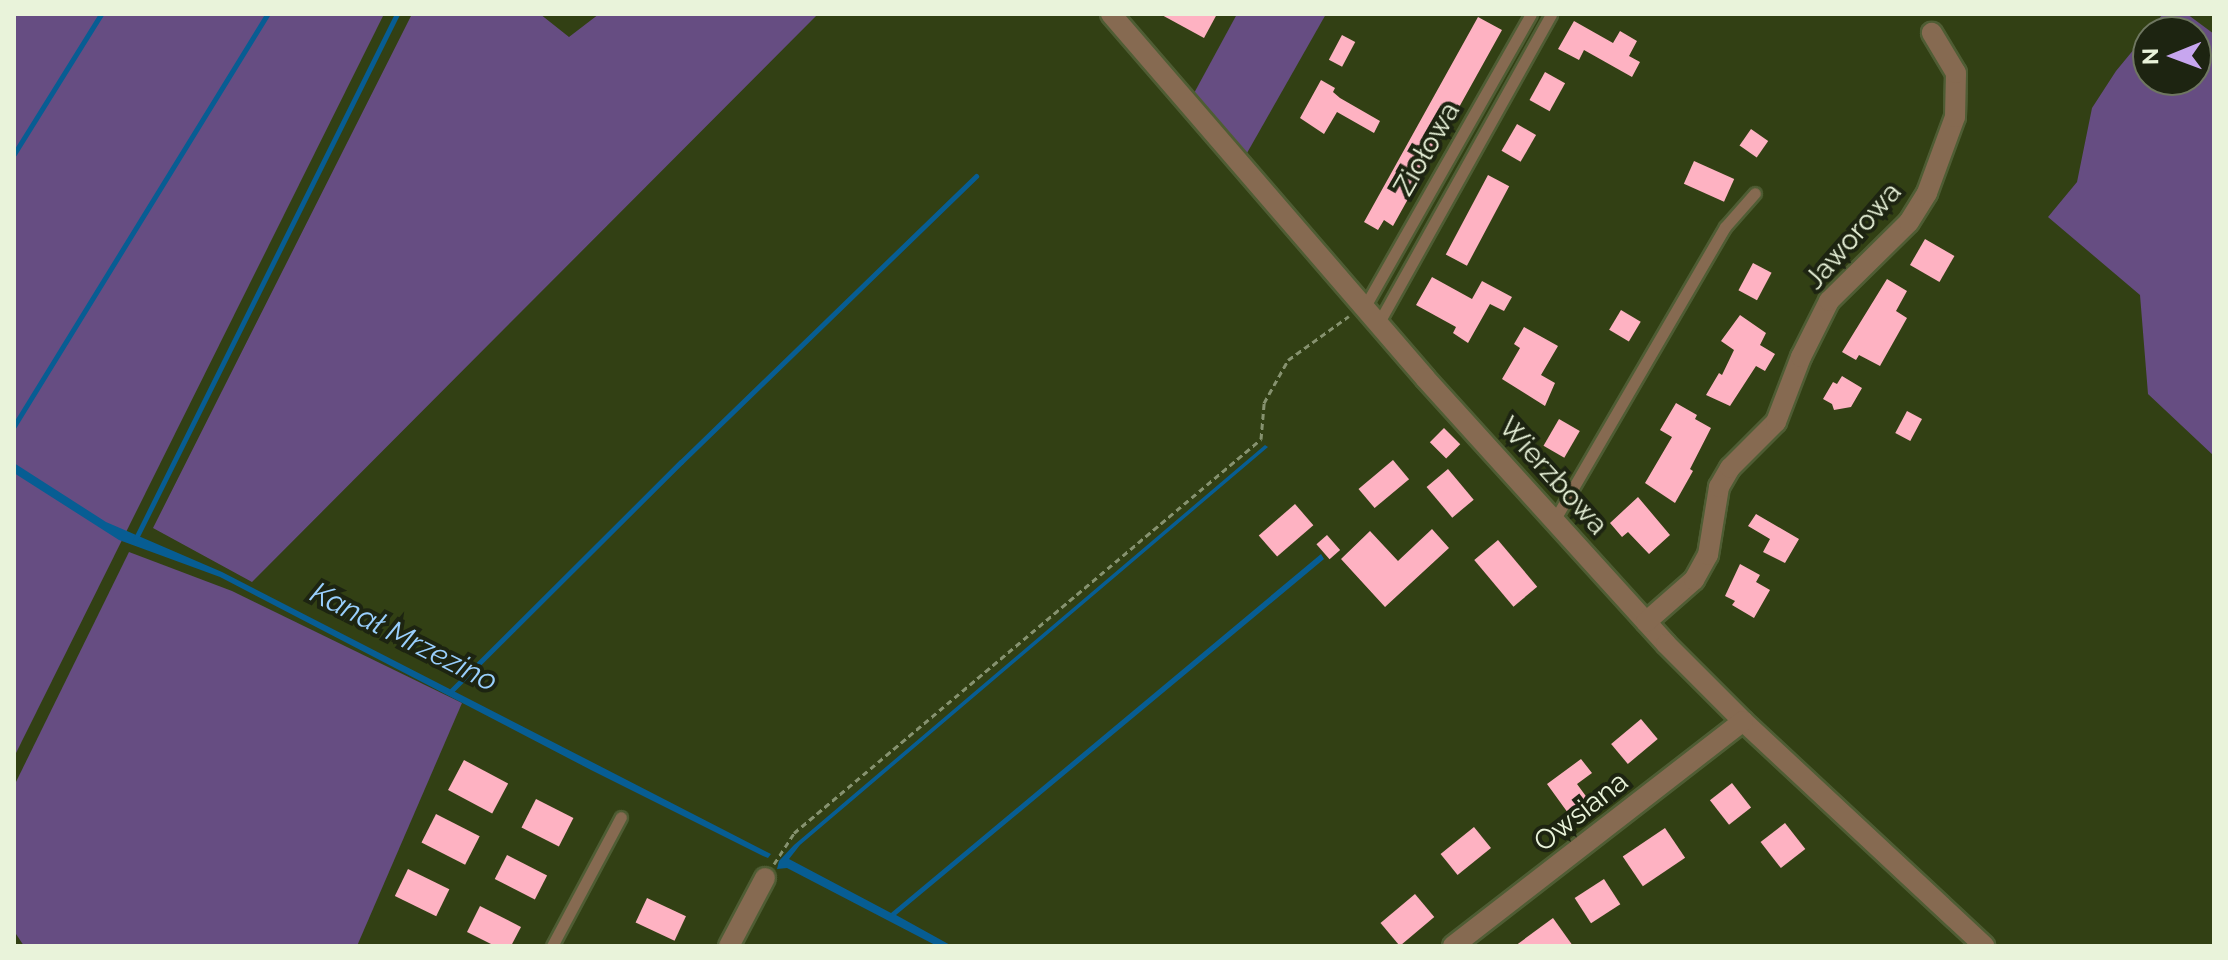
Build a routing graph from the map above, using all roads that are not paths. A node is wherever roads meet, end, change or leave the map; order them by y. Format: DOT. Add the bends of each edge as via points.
graph roads {
  1 [pos="1111,14"];
  2 [pos="1531,14"];
  3 [pos="1551,14"];
  4 [pos="1932,33"];
  5 [pos="1755,193"];
  6 [pos="1371,316"];
  7 [pos="1555,519"];
  8 [pos="1646,622"];
  9 [pos="1743,721"];
  10 [pos="621,817"];
  11 [pos="765,878"];
  12 [pos="552,946"];
  13 [pos="729,946"];
  14 [pos="1453,946"];
  15 [pos="1984,946"];
  1 -- 6 [label="street, Wierzbowa"];
  2 -- 6 [label="lane, Ziołowa"];
  3 -- 6 [label="lane"];
  4 -- 8 [label="street, Jaworowa" via="1956,73 1955,117 1927,193 1909,222 1829,301 1776,422 1730,468 1719,487 1708,555 1694,580"];
  5 -- 7 [label="lane" via="1725,227"];
  6 -- 7 [label="street, Wierzbowa"];
  7 -- 8 [label="street, Wierzbowa"];
  8 -- 9 [label="street, Wierzbowa"];
  9 -- 14 [label="street, Owsiana"];
  9 -- 15 [label="street, Wierzbowa"];
  10 -- 12 [label="lane"];
  11 -- 13 [label="street"];
}
